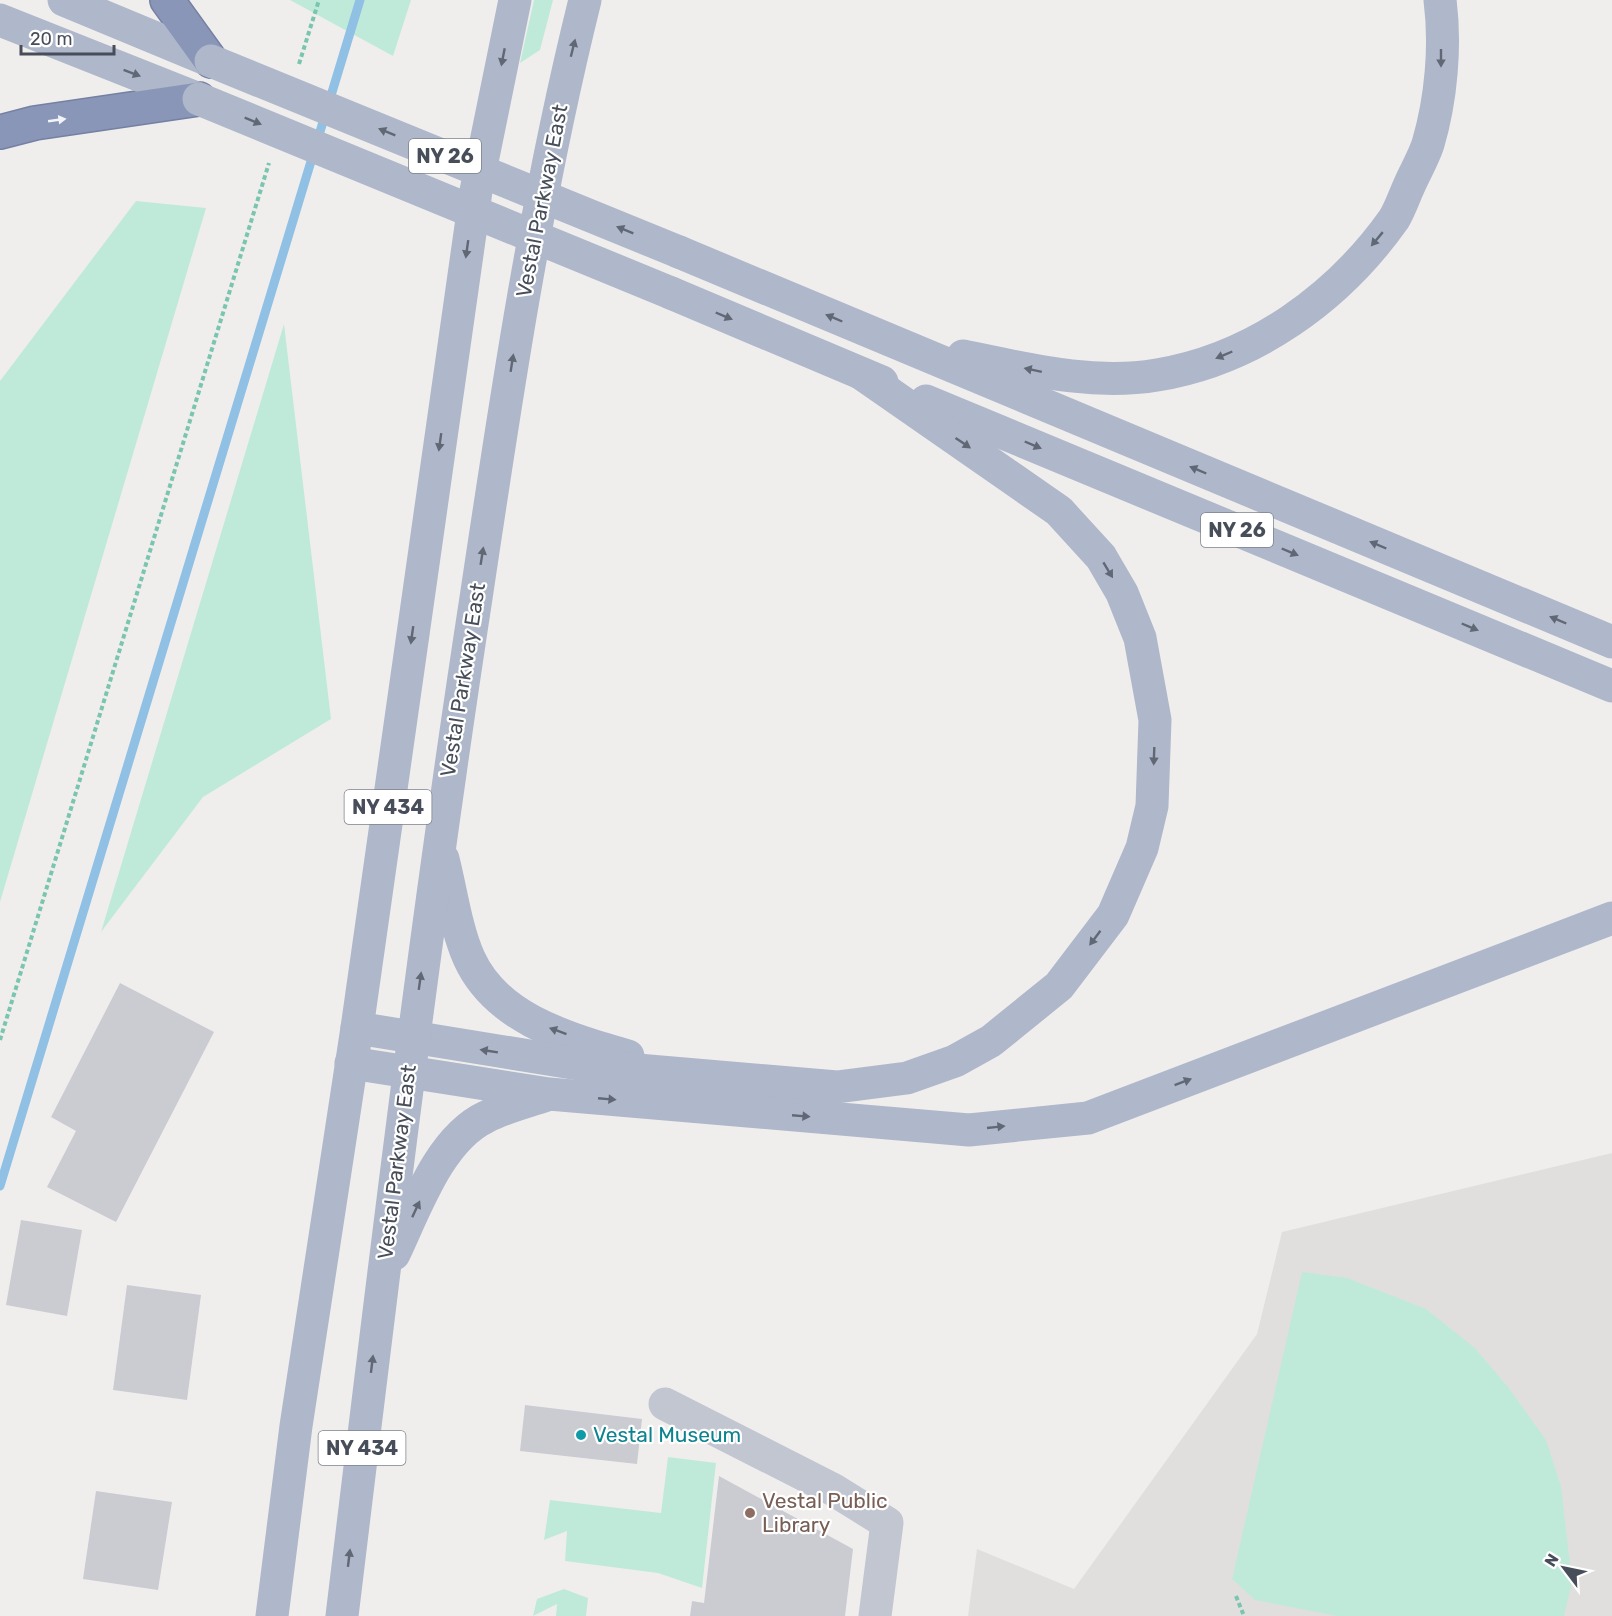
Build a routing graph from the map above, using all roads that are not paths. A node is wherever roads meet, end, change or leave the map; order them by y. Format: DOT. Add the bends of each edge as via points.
graph roads {
  1 [pos="64,0"];
  2 [pos="167,0"];
  3 [pos="515,0"];
  4 [pos="585,0"];
  5 [pos="1440,0"];
  6 [pos="0,20"];
  7 [pos="211,61"];
  8 [pos="199,99"];
  9 [pos="0,132"];
  10 [pos="888,341"];
  11 [pos="862,374"];
  12 [pos="1612,642"];
  13 [pos="1612,686"];
  14 [pos="438,842"];
  15 [pos="1612,918"];
  16 [pos="357,1028"];
  17 [pos="412,1039"];
  18 [pos="351,1063"];
  19 [pos="408,1071"];
  20 [pos="693,1076"];
  21 [pos="549,1094"];
  22 [pos="382,1281"];
  23 [pos="665,1404"];
  24 [pos="272,1616"];
  25 [pos="342,1616"];
  26 [pos="876,1616"];
  1 -- 7 [label="main road, NY 26"];
  2 -- 7 [label="highway"];
  3 -- 16 [label="main road, NY 434, one-way" via="476,191"];
  14 -- 4 [label="main road, Vestal Parkway East / NY 434, one-way" via="517,331 565,82"];
  5 -- 10 [label="main road, one-way" via="1441,75 1428,145 1395,218 1342,281 1274,334 1196,367 1108,378 1058,375"];
  6 -- 8 [label="main road, NY 26, one-way"];
  10 -- 7 [label="main road, NY 26, one-way, bridge"];
  9 -- 8 [label="highway, one-way" via="35,123"];
  8 -- 11 [label="main road, NY 26, one-way, bridge"];
  12 -- 10 [label="main road, NY 26, one-way"];
  11 -- 13 [label="main road, NY 26, one-way"];
  11 -- 20 [label="main road, one-way" via="1059,511 1101,557 1122,593 1140,638 1155,720 1152,806 1142,848 1113,915 1059,987 992,1041 955,1061 906,1078 837,1088"];
  17 -- 14 [label="main road, Vestal Parkway East / NY 434, one-way"];
  20 -- 14 [label="main road, one-way" via="522,1018 486,987 468,957"];
  21 -- 15 [label="main road, one-way" via="969,1130 1088,1118"];
  16 -- 17 [label="main road"];
  16 -- 18 [label="main road, NY 434"];
  17 -- 19 [label="main road, Vestal Parkway East / NY 434"];
  20 -- 17 [label="main road, one-way" via="591,1066"];
  18 -- 19 [label="main road"];
  18 -- 24 [label="main road, NY 434" via="296,1426"];
  19 -- 21 [label="main road"];
  19 -- 22 [label="main road, Vestal Parkway East / NY 434"];
  22 -- 21 [label="main road, one-way" via="435,1167 465,1131 484,1117"];
  25 -- 22 [label="main road, Vestal Parkway East / NY 434, one-way"];
  23 -- 26 [label="lane" via="834,1490 887,1522"];
}
